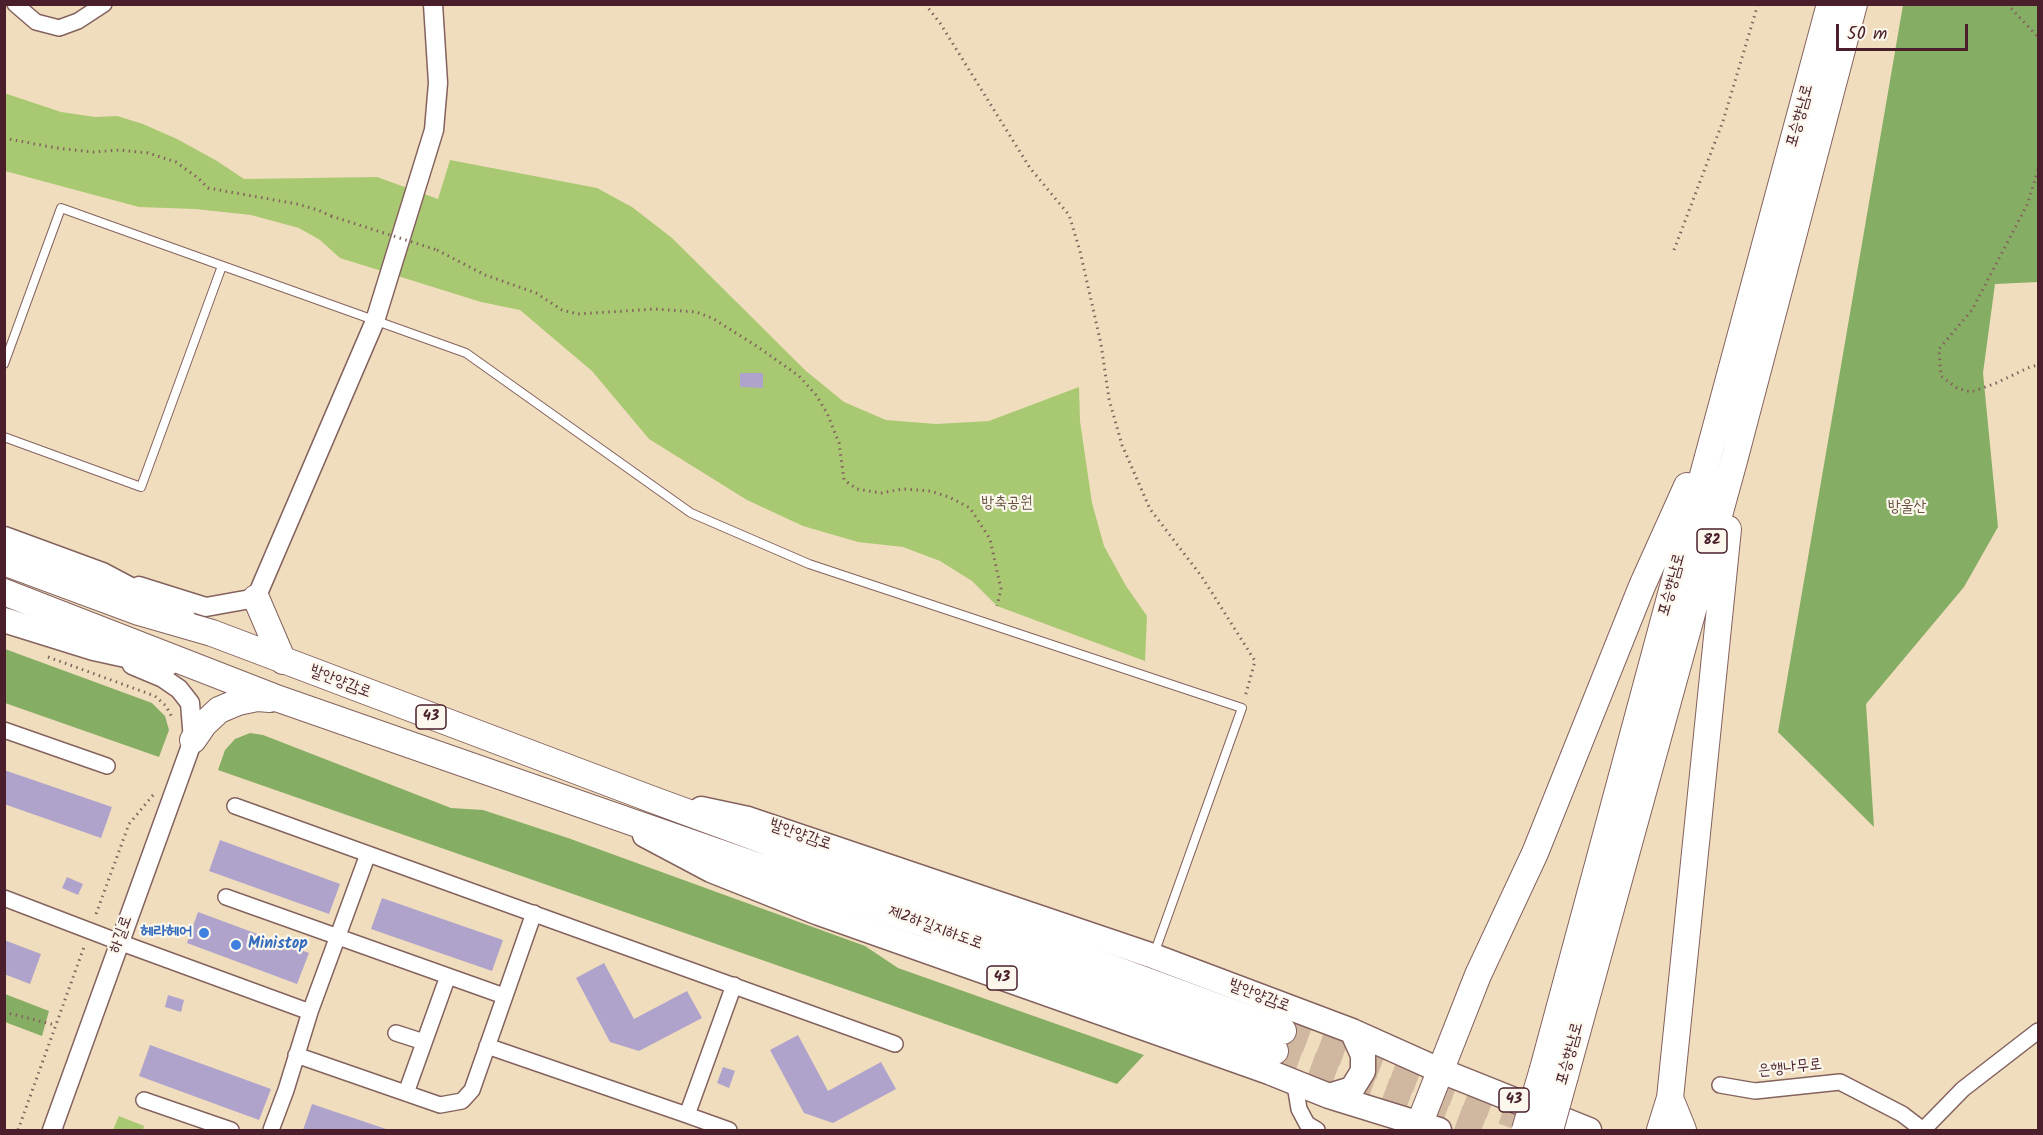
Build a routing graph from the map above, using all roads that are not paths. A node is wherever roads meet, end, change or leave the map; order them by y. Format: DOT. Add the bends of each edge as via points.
graph roads {
  1 [pos="15,4"];
  2 [pos="104,4"];
  3 [pos="433,4"];
  4 [pos="1830,4"];
  5 [pos="1854,4"];
  6 [pos="222,266"];
  7 [pos="375,321"];
  8 [pos="4,364"];
  9 [pos="1719,414"];
  10 [pos="4,437"];
  11 [pos="1736,457"];
  12 [pos="4,539"];
  13 [pos="4,562"];
  14 [pos="102,575"];
  15 [pos="4,592"];
  16 [pos="256,598"];
  17 [pos="4,621"];
  18 [pos="212,633"];
  19 [pos="282,662"];
  20 [pos="212,674"];
  21 [pos="279,699"];
  22 [pos="4,730"];
  23 [pos="193,740"];
  24 [pos="107,766"];
  25 [pos="651,799"];
  26 [pos="235,806"];
  27 [pos="595,808"];
  28 [pos="368,854"];
  29 [pos="226,897"];
  30 [pos="4,898"];
  31 [pos="534,913"];
  32 [pos="337,937"];
  33 [pos="119,942"];
  34 [pos="1153,956"];
  35 [pos="448,976"];
  36 [pos="734,985"];
  37 [pos="504,996"];
  38 [pos="310,1012"];
  39 [pos="2038,1030"];
  40 [pos="1352,1031"];
  41 [pos="396,1033"];
  42 [pos="424,1042"];
  43 [pos="896,1044"];
  44 [pos="487,1046"];
  45 [pos="296,1055"];
  46 [pos="1439,1070"];
  47 [pos="1554,1073"];
  48 [pos="1299,1084"];
  49 [pos="1720,1085"];
  50 [pos="406,1093"];
  51 [pos="1329,1096"];
  52 [pos="1670,1098"];
  53 [pos="144,1100"];
  54 [pos="687,1115"];
  55 [pos="1425,1128"];
  56 [pos="1923,1130"];
  57 [pos="52,1131"];
  58 [pos="231,1131"];
  59 [pos="271,1131"];
  60 [pos="729,1131"];
  61 [pos="1317,1131"];
  62 [pos="1525,1131"];
  63 [pos="1550,1131"];
  64 [pos="1589,1131"];
  65 [pos="1660,1131"];
  66 [pos="1683,1131"];
  1 -- 2 [label="street" via="36,22 59,28"];
  3 -- 7 [label="street" via="438,83 434,130"];
  4 -- 9 [label="highway, 포승향남로 / 82"];
  5 -- 11 [label="highway, 포승향남로 / 82"];
  6 -- 7 [label="lane"];
  6 -- 8 [label="lane" via="61,208"];
  6 -- 10 [label="lane" via="141,487"];
  7 -- 16 [label="street"];
  7 -- 34 [label="lane" via="466,353 691,513 809,564 1242,708"];
  9 -- 46 [label="highway" via="1642,586 1535,853"];
  9 -- 47 [label="highway, 포승향남로 / 82"];
  11 -- 47 [label="highway, 포승향남로 / 82"];
  11 -- 52 [label="highway"];
  12 -- 14 [label="main road, 43"];
  13 -- 18 [label="highway, 발안양감로" via="139,612"];
  14 -- 16 [label="street" via="206,607"];
  14 -- 18 [label="main road, 43"];
  15 -- 20 [label="highway, 발안양감로"];
  16 -- 19 [label="highway"];
  17 -- 20 [label="main road, 43" via="94,648"];
  17 -- 23 [label="street" via="163,678 190,703"];
  18 -- 19 [label="highway, 발안양감로 / 43"];
  19 -- 25 [label="highway, 발안양감로 / 43"];
  20 -- 21 [label="highway, 발안양감로 / 43"];
  21 -- 23 [label="highway" via="257,698 219,710"];
  21 -- 27 [label="highway, 발안양감로 / 43"];
  22 -- 24 [label="street"];
  23 -- 33 [label="street, 하길로"];
  25 -- 27 [label="highway, 제2하길지하도로" via="1279,1041"];
  25 -- 34 [label="main road, 발안양감로 / 43" via="748,819"];
  26 -- 28 [label="street"];
  27 -- 48 [label="main road, 발안양감로 / 43" via="711,870 808,909"];
  28 -- 31 [label="street"];
  28 -- 32 [label="street"];
  29 -- 32 [label="street"];
  30 -- 33 [label="street"];
  31 -- 36 [label="street"];
  31 -- 37 [label="street"];
  32 -- 35 [label="street"];
  32 -- 38 [label="street"];
  33 -- 38 [label="street"];
  33 -- 57 [label="street, 하길로"];
  34 -- 40 [label="main road, 발안양감로 / 43"];
  35 -- 37 [label="street"];
  35 -- 42 [label="street"];
  36 -- 43 [label="street"];
  36 -- 54 [label="street"];
  37 -- 44 [label="street"];
  38 -- 45 [label="street"];
  39 -- 56 [label="street" via="1963,1089"];
  40 -- 46 [label="main road, 발안양감로 / 43"];
  40 -- 51 [label="main road" via="1363,1055 1363,1071 1352,1089"];
  41 -- 42 [label="street"];
  42 -- 50 [label="street"];
  44 -- 50 [label="street" via="472,1090 462,1101 440,1105"];
  44 -- 54 [label="street"];
  45 -- 50 [label="street"];
  45 -- 59 [label="street"];
  46 -- 55 [label="highway"];
  46 -- 64 [label="main road, 발안양감로 / 43"];
  47 -- 62 [label="highway, 포승향남로 / 82, bridge"];
  47 -- 63 [label="highway, 포승향남로 / 82, bridge"];
  48 -- 51 [label="main road, 발안양감로 / 43"];
  48 -- 61 [label="street" via="1299,1109 1307,1124"];
  49 -- 56 [label="street, 은행나무로" via="1755,1091 1840,1082 1902,1114"];
  51 -- 55 [label="main road, 발안양감로 / 43"];
  52 -- 65 [label="highway"];
  52 -- 66 [label="highway"];
  53 -- 58 [label="street"];
  54 -- 60 [label="street"];
}
